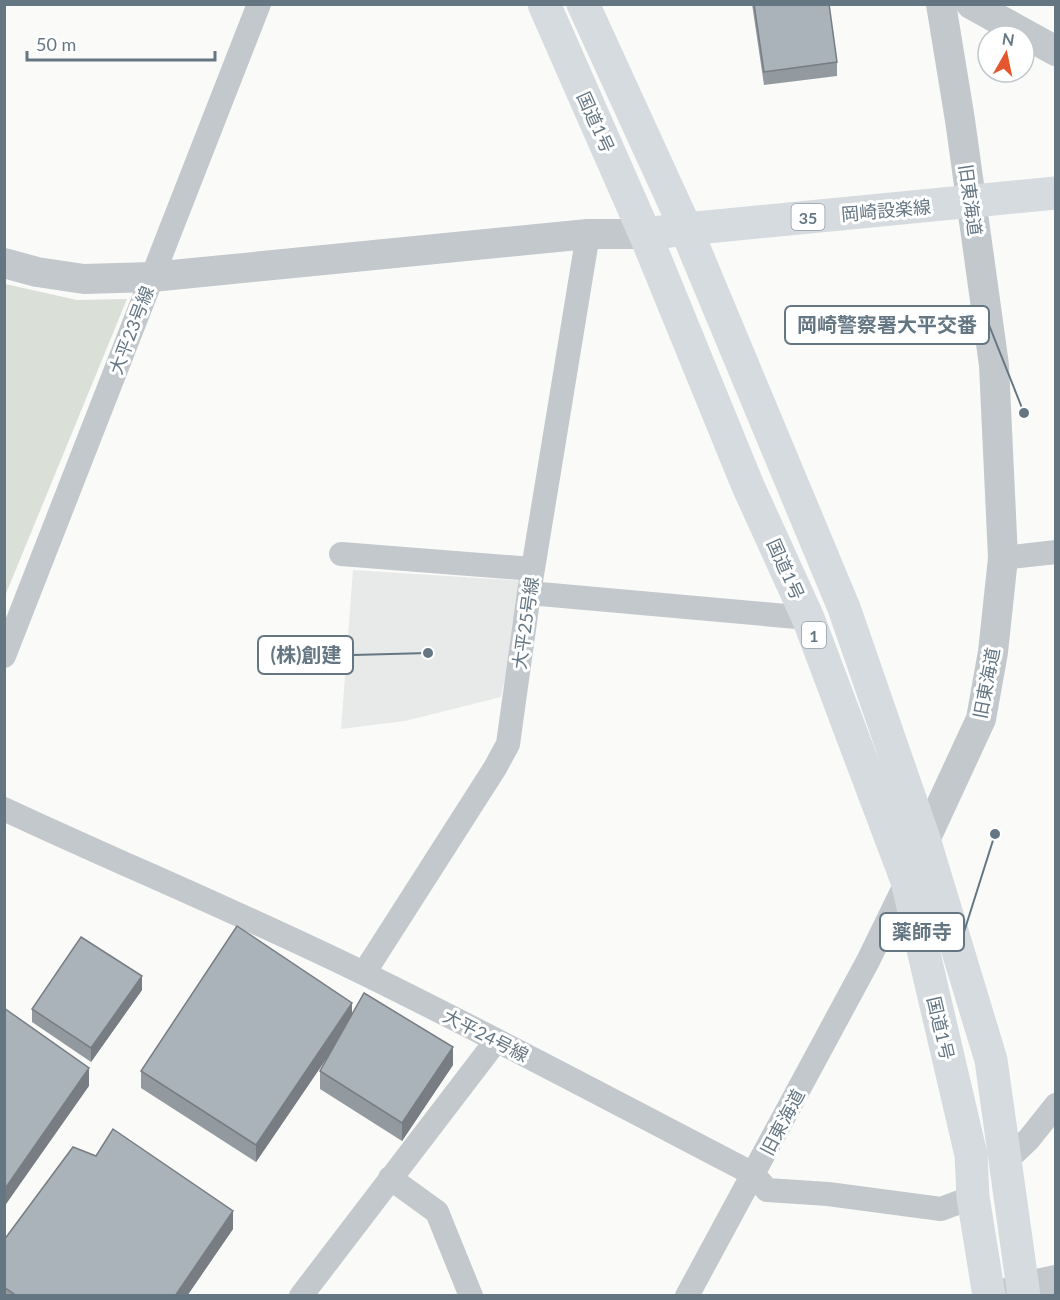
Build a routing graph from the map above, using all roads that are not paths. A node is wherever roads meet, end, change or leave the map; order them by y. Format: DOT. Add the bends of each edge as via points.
graph roads {
  1 [pos="259,4"];
  2 [pos="544,4"];
  3 [pos="584,4"];
  4 [pos="940,4"];
  5 [pos="971,4"];
  6 [pos="1056,51"];
  7 [pos="1056,193"];
  8 [pos="970,202"];
  9 [pos="686,229"];
  10 [pos="588,234"];
  11 [pos="645,234"];
  12 [pos="4,263"];
  13 [pos="152,278"];
  14 [pos="1056,552"];
  15 [pos="341,554"];
  16 [pos="1003,558"];
  17 [pos="531,581"];
  18 [pos="808,618"];
  19 [pos="4,656"];
  20 [pos="4,809"];
  21 [pos="924,839"];
  22 [pos="908,881"];
  23 [pos="364,973"];
  24 [pos="496,1041"];
  25 [pos="1056,1105"];
  26 [pos="1006,1160"];
  27 [pos="753,1174"];
  28 [pos="390,1178"];
  29 [pos="973,1197"];
  30 [pos="1056,1280"];
  31 [pos="1015,1293"];
  32 [pos="301,1296"];
  33 [pos="471,1296"];
  34 [pos="687,1296"];
  35 [pos="989,1296"];
  1 -- 13 [label="street, 大平23号線"];
  2 -- 11 [label="main road, 国道1号 / 1"];
  3 -- 9 [label="main road, 国道1号 / 1"];
  4 -- 8 [label="street, 旧東海道"];
  5 -- 6 [label="street"];
  7 -- 8 [label="main road, 岡崎設楽線 / 35"];
  8 -- 9 [label="main road, 岡崎設楽線 / 35"];
  8 -- 16 [label="street, 旧東海道" via="994,365"];
  9 -- 11 [label="main road, 岡崎設楽線 / 35"];
  9 -- 21 [label="main road, 国道1号 / 1" via="843,608"];
  10 -- 11 [label="street"];
  10 -- 13 [label="street"];
  10 -- 17 [label="street, 大平25号線"];
  11 -- 18 [label="main road, 国道1号 / 1" via="748,486"];
  12 -- 13 [label="street" via="84,279"];
  13 -- 19 [label="street, 大平23号線"];
  14 -- 16 [label="street"];
  15 -- 17 [label="street"];
  16 -- 21 [label="street, 旧東海道" via="981,719"];
  17 -- 18 [label="street"];
  17 -- 23 [label="street, 大平25号線" via="508,744"];
  18 -- 22 [label="main road, 国道1号 / 1"];
  20 -- 23 [label="street, 大平24号線"];
  21 -- 22 [label="street, 旧東海道"];
  21 -- 26 [label="main road, 国道1号 / 1" via="992,1060"];
  22 -- 27 [label="street, 旧東海道"];
  22 -- 29 [label="main road, 国道1号 / 1" via="970,1155"];
  23 -- 24 [label="street, 大平24号線"];
  24 -- 27 [label="street, 大平24号線"];
  24 -- 28 [label="street"];
  25 -- 26 [label="street"];
  26 -- 31 [label="main road, 国道1号 / 1"];
  27 -- 29 [label="street, 大平24号線" via="767,1190 941,1209"];
  27 -- 34 [label="street, 旧東海道"];
  28 -- 32 [label="street"];
  28 -- 33 [label="street" via="437,1212"];
  29 -- 35 [label="main road, 国道1号 / 1"];
  30 -- 31 [label="street"];
}
